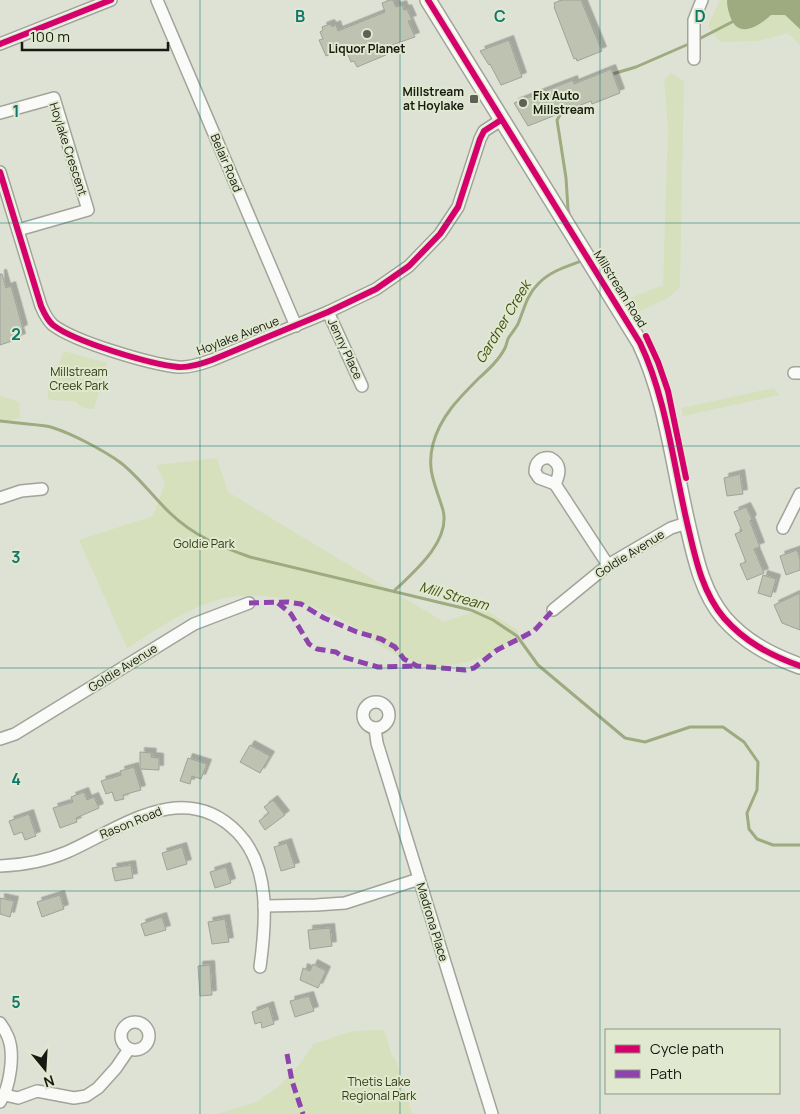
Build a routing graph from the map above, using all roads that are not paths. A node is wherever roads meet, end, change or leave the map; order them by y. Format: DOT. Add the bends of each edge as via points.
graph roads {
  1 [pos="111,0"];
  2 [pos="157,0"];
  3 [pos="428,0"];
  4 [pos="702,0"];
  5 [pos="0,44"];
  6 [pos="694,59"];
  7 [pos="0,112"];
  8 [pos="501,120"];
  9 [pos="0,172"];
  10 [pos="18,230"];
  11 [pos="328,312"];
  12 [pos="296,326"];
  13 [pos="362,386"];
  14 [pos="554,484"];
  15 [pos="42,489"];
  16 [pos="800,494"];
  17 [pos="0,498"];
  18 [pos="687,524"];
  19 [pos="783,528"];
  20 [pos="608,565"];
  21 [pos="249,603"];
  22 [pos="553,610"];
  23 [pos="800,666"];
  24 [pos="374,728"];
  25 [pos="0,739"];
  26 [pos="0,866"];
  27 [pos="418,879"];
  28 [pos="264,906"];
  29 [pos="260,967"];
  30 [pos="0,1023"];
  31 [pos="129,1049"];
  32 [pos="2,1098"];
  33 [pos="492,1114"];
  1 -- 5 [label="street"];
  2 -- 12 [label="street, Belair Road"];
  3 -- 8 [label="main road, Millstream Road"];
  4 -- 6 [label="street" via="694,20"];
  7 -- 10 [label="street, Hoylake Crescent" via="54,98 88,210"];
  8 -- 11 [label="street, Hoylake Avenue" via="484,131 458,207 440,234 409,266 376,289"];
  8 -- 18 [label="main road, Millstream Road" via="649,362 659,392"];
  9 -- 10 [label="street, Hoylake Avenue"];
  10 -- 12 [label="street, Hoylake Avenue" via="45,316 66,333 90,343 179,367 212,360"];
  11 -- 12 [label="street, Hoylake Avenue"];
  11 -- 13 [label="street, Jenny Place"];
  14 -- 20 [label="street"];
  15 -- 17 [label="street"];
  16 -- 19 [label="street"];
  18 -- 20 [label="street, Goldie Avenue" via="671,528"];
  18 -- 23 [label="main road, Millstream Road" via="703,583 723,617 760,648"];
  20 -- 22 [label="street, Goldie Avenue"];
  21 -- 25 [label="street, Goldie Avenue" via="194,624 15,734"];
  24 -- 27 [label="street, Madrona Place"];
  26 -- 28 [label="street, Rason Road" via="50,858 150,813 188,808 221,819 242,838 254,855"];
  27 -- 28 [label="street" via="346,903"];
  27 -- 33 [label="street, Madrona Place"];
  28 -- 29 [label="street, Rason Road" via="265,931"];
  30 -- 32 [label="street" via="9,1038 12,1063"];
  31 -- 32 [label="street" via="104,1082 86,1096 74,1098 37,1091 18,1098"];
}
